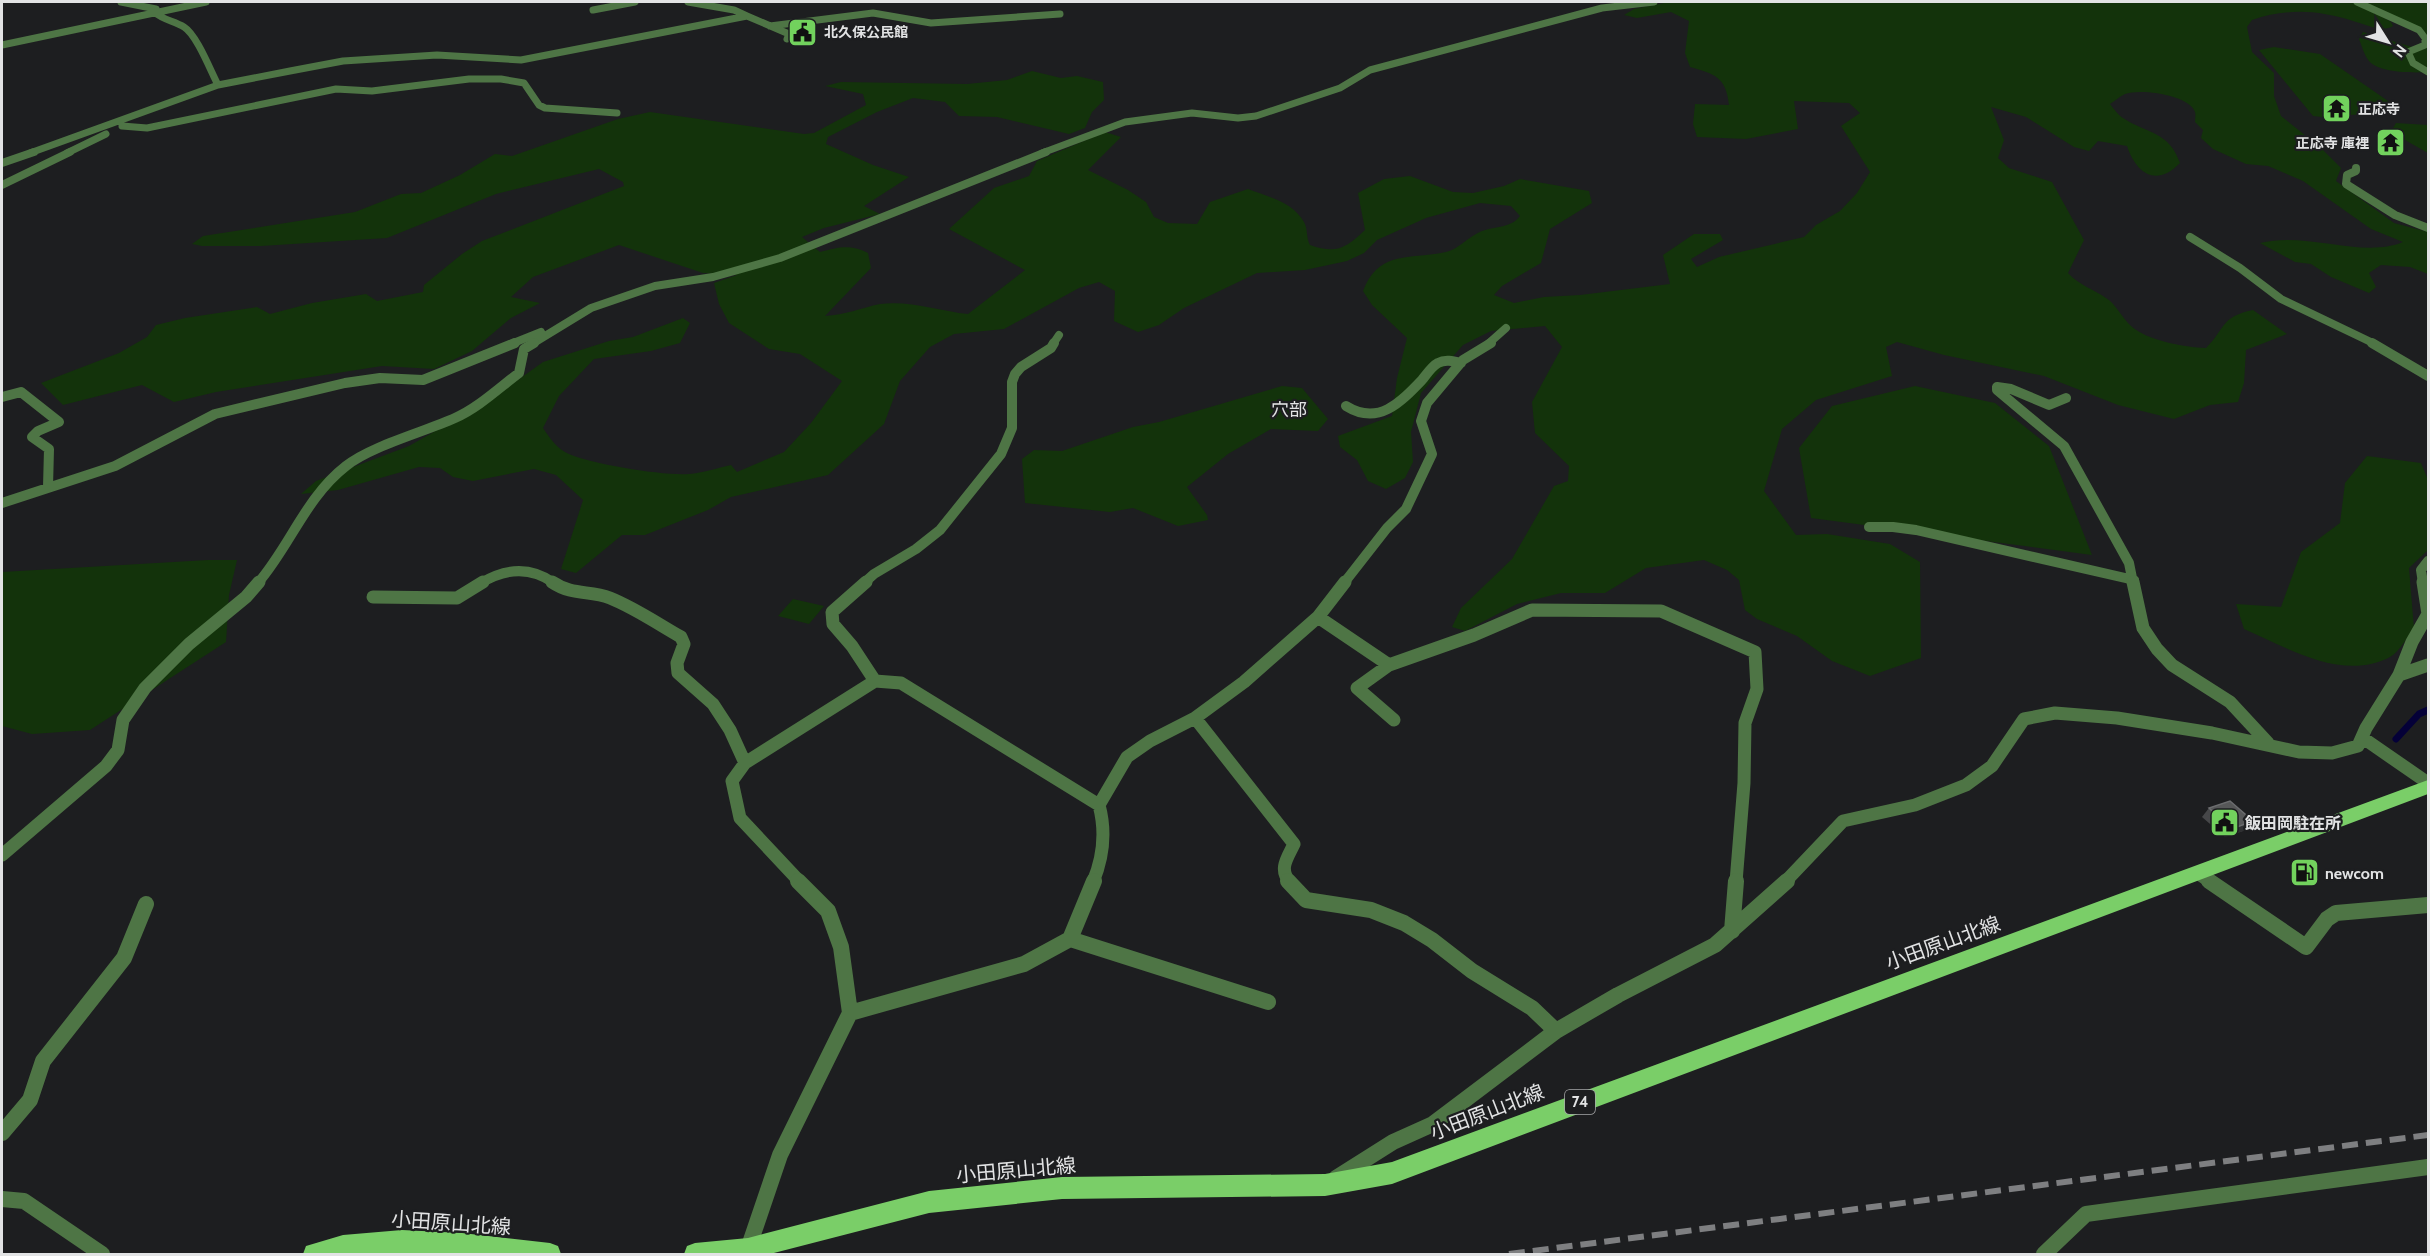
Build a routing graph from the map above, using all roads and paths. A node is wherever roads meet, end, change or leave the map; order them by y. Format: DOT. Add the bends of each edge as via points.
graph roads {
  1 [pos="121,2"];
  2 [pos="206,2"];
  3 [pos="635,2"];
  4 [pos="688,2"];
  5 [pos="1654,2"];
  6 [pos="2356,2"];
  7 [pos="163,10"];
  8 [pos="593,10"];
  9 [pos="154,12"];
  10 [pos="1060,14"];
  11 [pos="747,16"];
  12 [pos="770,26"];
  13 [pos="787,39"];
  14 [pos="2,45"];
  15 [pos="2420,59"];
  16 [pos="2412,60"];
  17 [pos="2428,72"];
  18 [pos="218,85"];
  19 [pos="617,113"];
  20 [pos="121,124"];
  21 [pos="2,163"];
  22 [pos="2356,168"];
  23 [pos="2,185"];
  24 [pos="2428,228"];
  25 [pos="2190,237"];
  26 [pos="564,322"];
  27 [pos="1506,327"];
  28 [pos="1059,335"];
  29 [pos="1461,363"];
  30 [pos="2428,376"];
  31 [pos="2,397"];
  32 [pos="2066,398"];
  33 [pos="1346,406"];
  34 [pos="48,488"];
  35 [pos="2,503"];
  36 [pos="1869,527"];
  37 [pos="2428,561"];
  38 [pos="2134,580"];
  39 [pos="373,597"];
  40 [pos="1318,617"];
  41 [pos="1389,665"];
  42 [pos="2428,665"];
  43 [pos="2399,675"];
  44 [pos="875,681"];
  45 [pos="1195,718"];
  46 [pos="1394,720"];
  47 [pos="2363,738"];
  48 [pos="2268,743"];
  49 [pos="745,763"];
  50 [pos="2428,785"];
  51 [pos="1099,805"];
  52 [pos="2,855"];
  53 [pos="2199,874"];
  54 [pos="146,904"];
  55 [pos="2428,905"];
  56 [pos="1732,931"];
  57 [pos="1070,939"];
  58 [pos="1268,1002"];
  59 [pos="850,1013"];
  60 [pos="1556,1031"];
  61 [pos="2,1133"];
  62 [pos="2428,1167"];
  63 [pos="1325,1185"];
  64 [pos="2,1199"];
  65 [pos="748,1249"];
  66 [pos="102,1254"];
  67 [pos="314,1254"];
  68 [pos="550,1254"];
  69 [pos="695,1254"];
  70 [pos="2044,1254"];
  1 -- 7 [label="street"];
  2 -- 7 [label="street"];
  3 -- 8 [label="street"];
  4 -- 11 [label="street"];
  5 -- 26 [label="street" via="1602,8 1370,70 1340,88 1256,116 1192,113 1115,125 780,258 713,277 655,286 591,308"];
  6 -- 16 [label="street" via="2419,30 2425,45 2408,52"];
  7 -- 9 [label="street"];
  9 -- 14 [label="street"];
  9 -- 18 [label="street" via="187,28 210,63"];
  10 -- 12 [label="street" via="931,23 873,12"];
  11 -- 12 [label="street"];
  11 -- 18 [label="street" via="521,60 437,55 343,61"];
  12 -- 13 [label="street" via="789,33"];
  15 -- 16 [label="street"];
  16 -- 17 [label="street"];
  18 -- 20 [label="street"];
  19 -- 20 [label="street" via="545,108 524,83 469,79 372,91 336,89 147,128"];
  20 -- 21 [label="street"];
  20 -- 23 [label="street"];
  22 -- 24 [label="street" via="2347,175 2346,183 2385,212"];
  25 -- 30 [label="street" via="2281,299 2373,343"];
  26 -- 34 [label="street" via="423,380 380,378 345,383 215,414 115,466"];
  26 -- 52 [label="street" via="524,349 519,372 458,417 346,466 315,498 270,569 246,597 189,644 145,688 123,720 118,750 106,766"];
  27 -- 29 [label="street" via="1495,340"];
  28 -- 44 [label="street" via="1051,348 1015,374 1012,428 1001,454 946,522 916,549 874,574 832,612 833,624"];
  29 -- 33 [label="street" via="1438,363 1385,412 1363,415"];
  29 -- 40 [label="street" via="1427,403 1421,421 1432,454 1407,509 1387,528"];
  31 -- 34 [label="street" via="21,392 59,422 32,437 49,448"];
  32 -- 38 [label="street" via="2049,405 1997,387 2064,446 2129,563"];
  34 -- 35 [label="street"];
  36 -- 38 [label="street" via="1901,526"];
  37 -- 43 [label="street" via="2421,570 2428,614"];
  38 -- 48 [label="street" via="2143,628 2157,649 2172,665 2230,702"];
  39 -- 49 [label="street" via="457,597 494,575 515,570 540,573 564,590 624,604 681,637 684,644 677,663 678,673 713,704"];
  40 -- 41 [label="street"];
  40 -- 45 [label="street" via="1245,682"];
  41 -- 46 [label="street" via="1357,688"];
  41 -- 56 [label="street" via="1532,610 1661,611 1755,652 1757,689 1745,723"];
  42 -- 43 [label="street"];
  43 -- 47 [label="street"];
  44 -- 49 [label="street"];
  44 -- 51 [label="street" via="901,682"];
  45 -- 51 [label="street" via="1127,757"];
  45 -- 60 [label="street" via="1294,844 1283,867 1293,889 1306,900 1371,910 1404,923 1532,1008"];
  47 -- 48 [label="street" via="2358,746 2332,753 2298,752"];
  47 -- 50 [label="street"];
  48 -- 56 [label="street" via="2117,718 2055,713 2024,719 1992,766 1966,785 1915,805 1843,821 1781,887"];
  49 -- 59 [label="street" via="732,782 740,818 828,911 841,947"];
  50 -- 53 [label="main road, 小田原山北線 / 74"];
  51 -- 57 [label="street" via="1104,823 1100,866"];
  53 -- 55 [label="street" via="2306,947 2336,913"];
  53 -- 63 [label="main road, 小田原山北線 / 74" via="1392,1173"];
  54 -- 61 [label="street" via="124,958 43,1061 32,1095"];
  56 -- 60 [label="street" via="1714,945"];
  57 -- 58 [label="street"];
  57 -- 59 [label="street" via="1024,964"];
  59 -- 65 [label="street" via="780,1155"];
  60 -- 63 [label="street" via="1433,1124 1393,1142"];
  62 -- 70 [label="street" via="2086,1215"];
  63 -- 65 [label="main road, 小田原山北線 / 74" via="1062,1188 1001,1194 929,1203"];
  64 -- 66 [label="street" via="24,1201"];
  65 -- 69 [label="main road, 小田原山北線 / 74"];
  67 -- 68 [label="main road, 小田原山北線" via="402,1240"];
}
